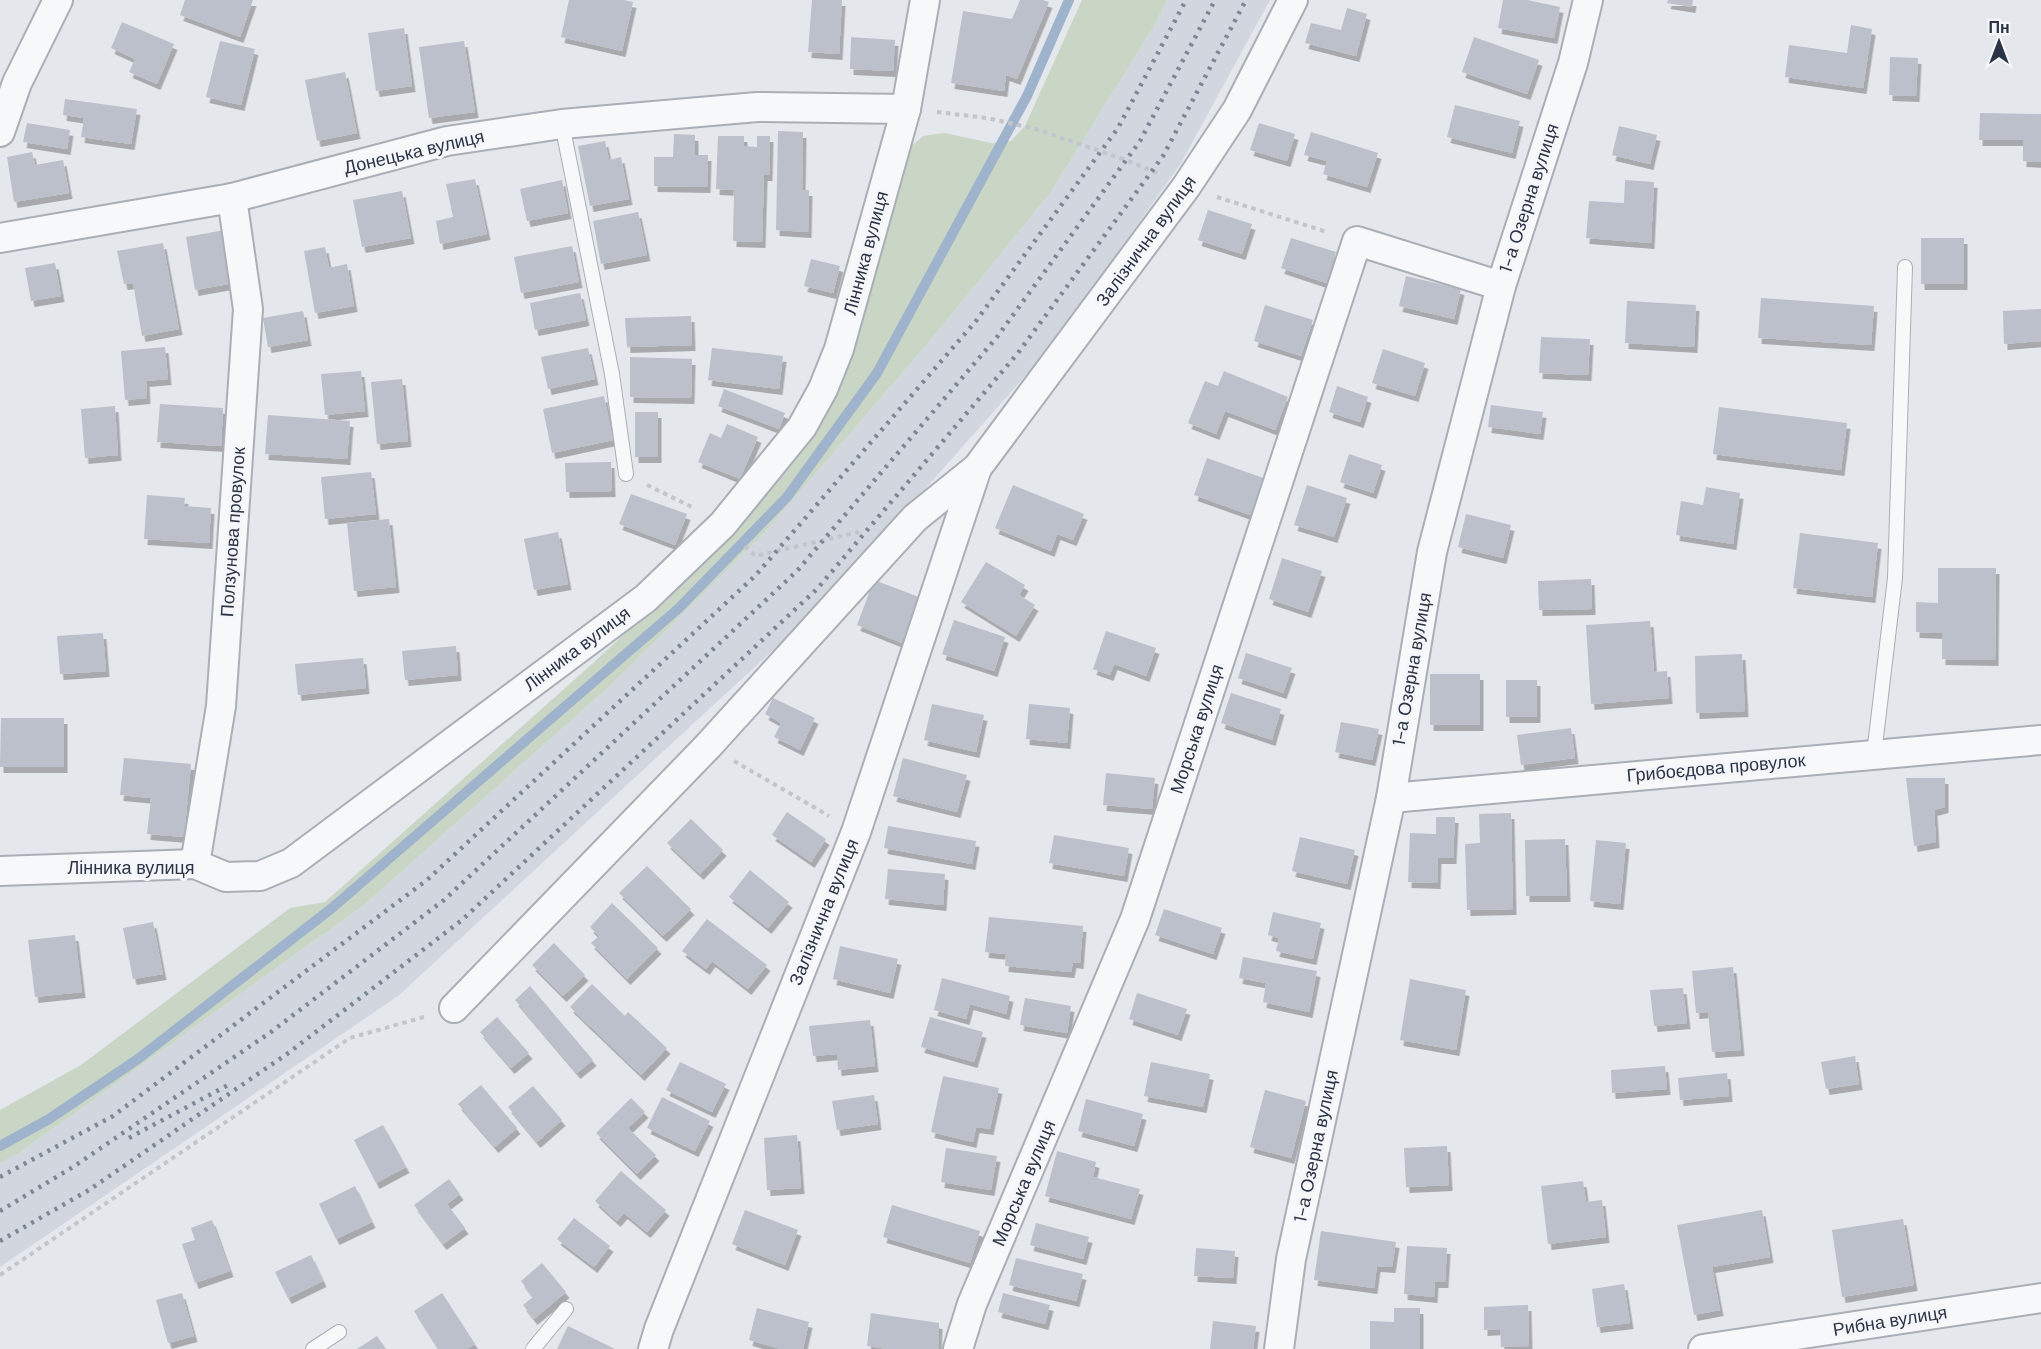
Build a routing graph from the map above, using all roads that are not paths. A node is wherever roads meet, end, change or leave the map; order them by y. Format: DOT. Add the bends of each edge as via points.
graph roads {
  1 [pos="58,0"];
  2 [pos="925,0"];
  3 [pos="1293,0"];
  4 [pos="1588,0"];
  5 [pos="906,109"];
  6 [pos="562,124"];
  7 [pos="0,132"];
  8 [pos="232,198"];
  9 [pos="0,238"];
  10 [pos="1905,267"];
  11 [pos="1501,286"];
  12 [pos="977,468"];
  13 [pos="626,474"];
  14 [pos="2041,740"];
  15 [pos="1874,754"];
  16 [pos="1390,798"];
  17 [pos="195,864"];
  18 [pos="0,871"];
  19 [pos="454,1008"];
  20 [pos="2041,1298"];
  21 [pos="566,1309"];
  22 [pos="339,1332"];
  23 [pos="313,1349"];
  24 [pos="532,1349"];
  25 [pos="653,1349"];
  26 [pos="958,1349"];
  27 [pos="1279,1349"];
  28 [pos="1703,1349"];
  1 -- 7 [label="street" via="17,83"];
  2 -- 5 [label="street, Лінника вулиця"];
  3 -- 12 [label="street, Залізнична вулиця" via="1237,110 1186,187"];
  4 -- 11 [label="street, 1-а Озерна вулиця" via="1573,63"];
  5 -- 6 [label="street, Донецька вулиця" via="757,107"];
  5 -- 17 [label="street, Лінника вулиця" via="839,350 823,389 802,427 723,524 646,598 291,863 260,876 226,877"];
  6 -- 8 [label="street, Донецька вулиця" via="447,141"];
  6 -- 13 [label="lane" via="612,374"];
  8 -- 9 [label="street, Донецька вулиця"];
  8 -- 17 [label="street, Ползунова провулок" via="248,309 221,706"];
  10 -- 15 [label="lane" via="1895,578"];
  11 -- 16 [label="street, 1-а Озерна вулиця" via="1432,552"];
  11 -- 26 [label="street, Морська вулиця" via="1357,241 1135,919 972,1304"];
  12 -- 19 [label="street, Залізнична вулиця" via="915,518 708,746"];
  12 -- 25 [label="street, Залізнична вулиця" via="856,832"];
  14 -- 15 [label="street, Грибоєдова провулок"];
  15 -- 16 [label="street, Грибоєдова провулок"];
  16 -- 27 [label="street, 1-а Озерна вулиця" via="1291,1259"];
  17 -- 18 [label="street, Лінника вулиця"];
  20 -- 28 [label="street, Рибна вулиця"];
  21 -- 24 [label="lane"];
  22 -- 23 [label="lane"];
}
